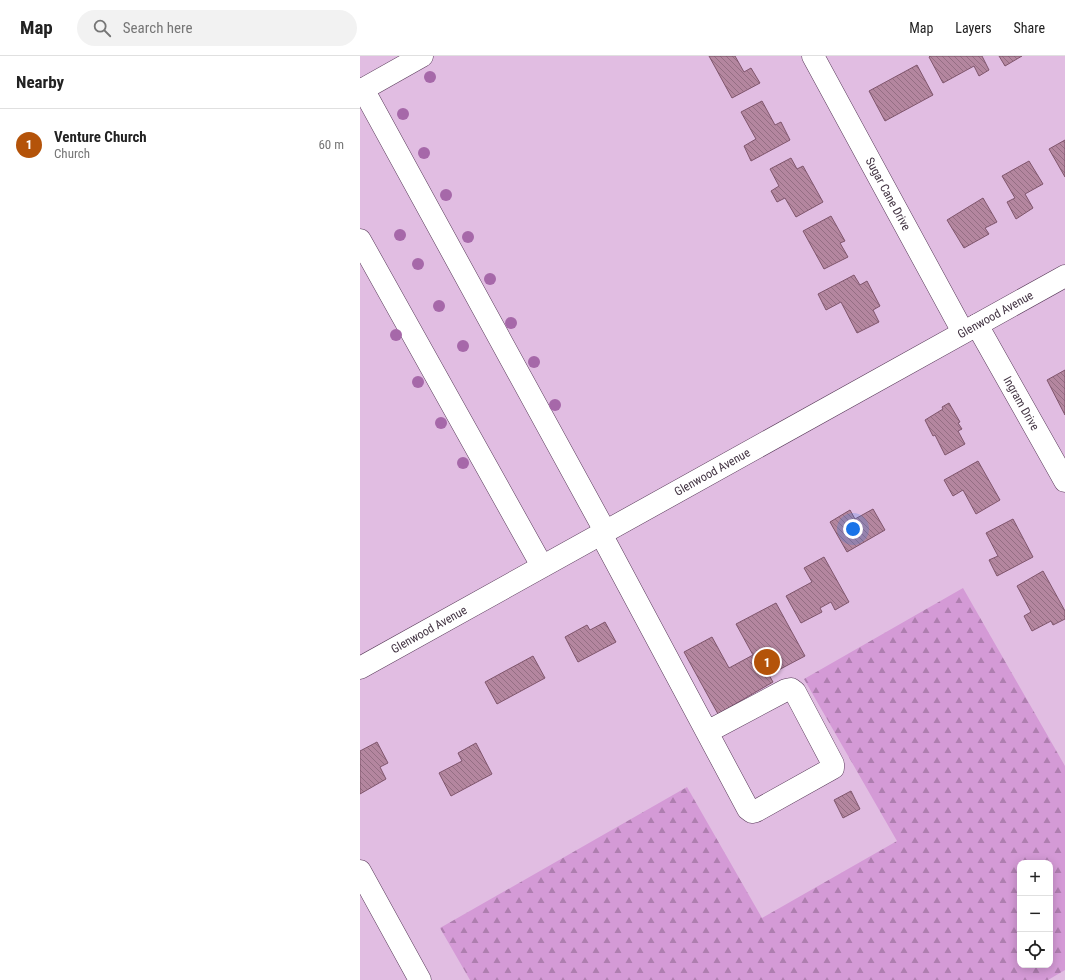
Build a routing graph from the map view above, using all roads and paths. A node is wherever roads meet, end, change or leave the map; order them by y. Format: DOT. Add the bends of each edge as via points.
graph roads {
  1 [pos="422,56"];
  2 [pos="813,56"];
  3 [pos="393,63"];
  4 [pos="361,90"];
  5 [pos="362,248"];
  6 [pos="1065,276"];
  7 [pos="970,329"];
  8 [pos="1065,481"];
  9 [pos="603,533"];
  10 [pos="542,566"];
  11 [pos="360,668"];
  12 [pos="707,732"];
  13 [pos="360,871"];
  14 [pos="420,980"];
  1 -- 3 [label="street"];
  2 -- 7 [label="street, Sugar Cane Drive"];
  3 -- 4 [label="street"];
  4 -- 9 [label="street"];
  5 -- 10 [label="street"];
  6 -- 7 [label="street, Glenwood Avenue"];
  7 -- 8 [label="street, Ingram Drive"];
  7 -- 9 [label="street, Glenwood Avenue"];
  9 -- 10 [label="street, Glenwood Avenue"];
  9 -- 12 [label="street"];
  10 -- 11 [label="street, Glenwood Avenue"];
  12 -- 12 [label="street" via="748,809 752,812 833,768 830,757 791,689"];
  13 -- 14 [label="street"];
}
